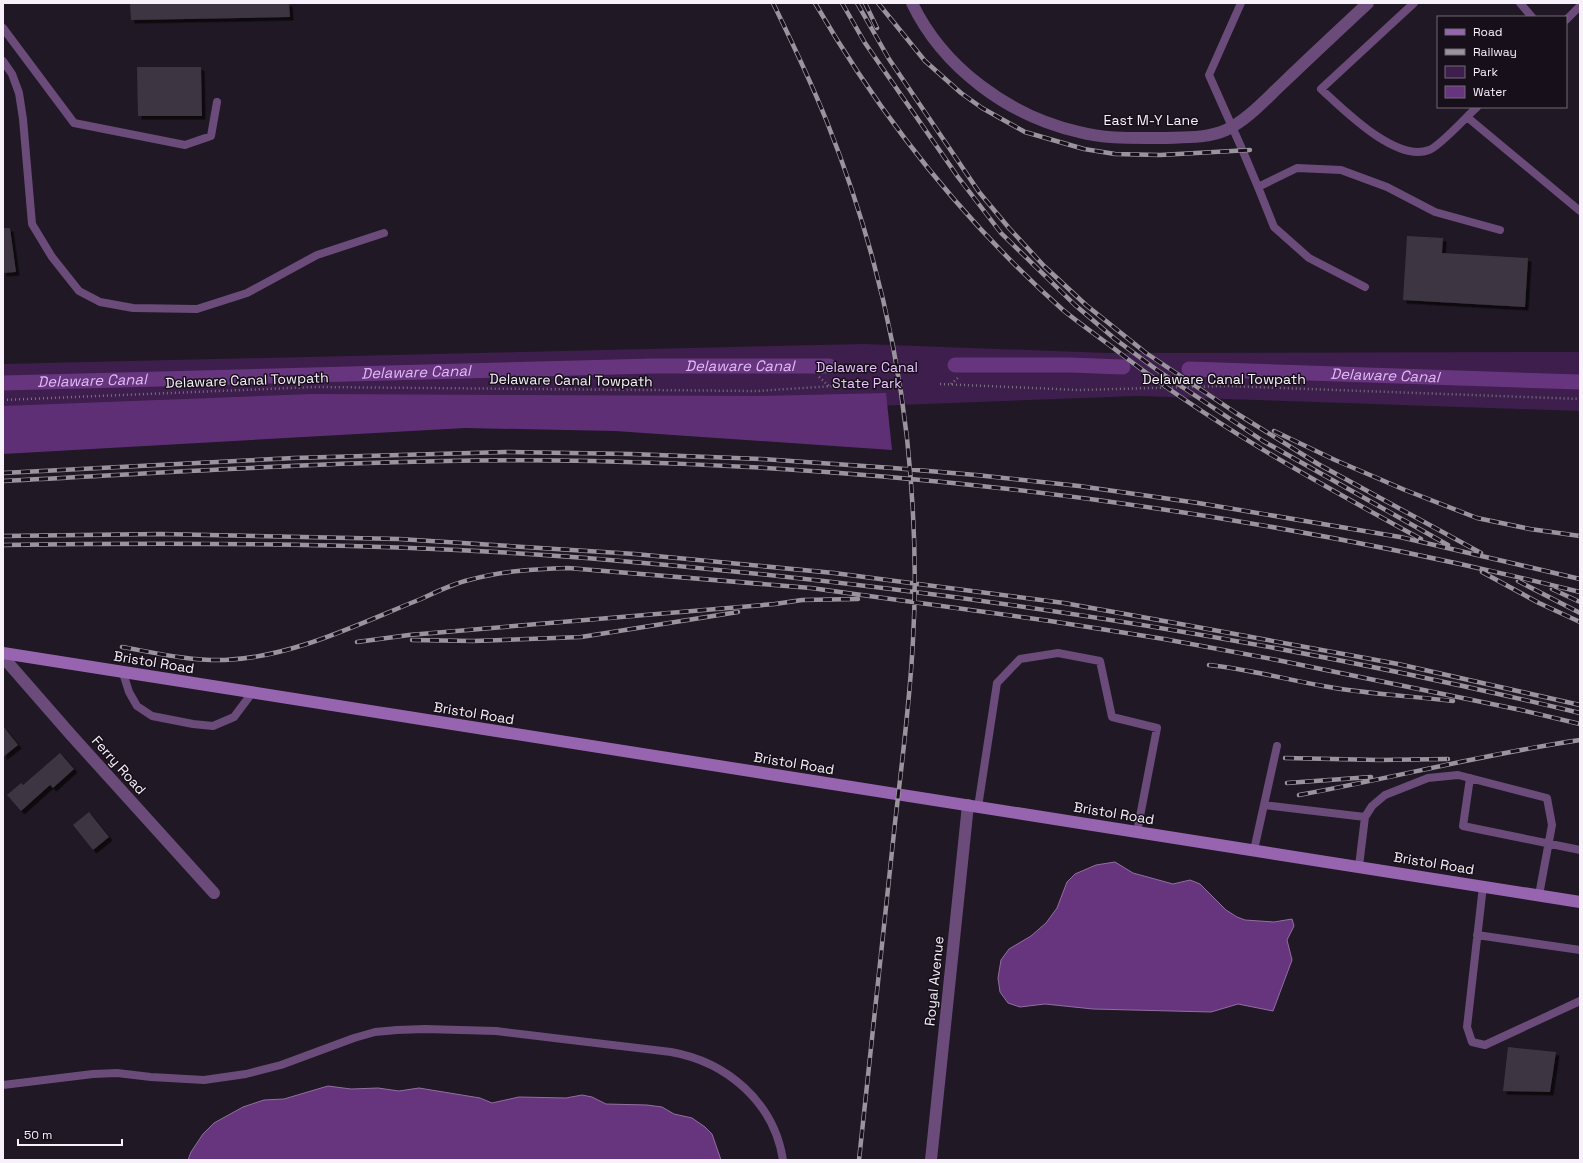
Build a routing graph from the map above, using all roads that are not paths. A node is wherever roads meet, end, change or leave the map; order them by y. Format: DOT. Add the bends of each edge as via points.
graph roads {
  1 [pos="912,3"];
  2 [pos="1241,3"];
  3 [pos="1368,3"];
  4 [pos="1414,3"];
  5 [pos="1520,3"];
  6 [pos="1580,6"];
  7 [pos="1531,16"];
  8 [pos="1567,19"];
  9 [pos="3,28"];
  10 [pos="3,61"];
  11 [pos="217,102"];
  12 [pos="1476,108"];
  13 [pos="1467,117"];
  14 [pos="1233,127"];
  15 [pos="1258,188"];
  16 [pos="1580,211"];
  17 [pos="1500,230"];
  18 [pos="384,233"];
  19 [pos="1365,286"];
  20 [pos="3,653"];
  21 [pos="3,657"];
  22 [pos="123,672"];
  23 [pos="252,693"];
  24 [pos="1277,746"];
  25 [pos="1470,778"];
  26 [pos="1264,805"];
  27 [pos="973,806"];
  28 [pos="1365,817"];
  29 [pos="1137,832"];
  30 [pos="1548,844"];
  31 [pos="1254,850"];
  32 [pos="1580,850"];
  33 [pos="1359,866"];
  34 [pos="1483,886"];
  35 [pos="214,893"];
  36 [pos="1539,895"];
  37 [pos="1580,902"];
  38 [pos="1477,935"];
  39 [pos="1580,950"];
  40 [pos="1580,1001"];
  41 [pos="3,1085"];
  42 [pos="783,1160"];
  43 [pos="931,1160"];
  1 -- 14 [label="street, East M-Y Lane" via="926,28 949,58 963,71 1008,104 1042,120 1078,132 1132,138 1198,136"];
  2 -- 14 [label="lane" via="1209,75"];
  3 -- 14 [label="street, East M-Y Lane"];
  4 -- 13 [label="lane" via="1321,89 1361,126 1405,151 1419,153 1430,150"];
  5 -- 7 [label="lane"];
  6 -- 8 [label="lane"];
  9 -- 11 [label="lane" via="74,123 185,145 211,136"];
  10 -- 18 [label="lane" via="20,93 32,224 52,257 80,291 100,302 133,308 196,309 247,293 318,255"];
  12 -- 13 [label="lane"];
  13 -- 16 [label="lane"];
  14 -- 15 [label="lane"];
  15 -- 17 [label="lane" via="1296,168 1341,170 1387,187 1434,212"];
  15 -- 19 [label="lane" via="1274,227 1309,258"];
  20 -- 22 [label="main road, Bristol Road"];
  21 -- 35 [label="street, Ferry Road"];
  22 -- 23 [label="main road, Bristol Road"];
  22 -- 23 [label="lane" via="129,692 137,706 152,716 193,724 213,726 234,717"];
  23 -- 27 [label="main road, Bristol Road"];
  24 -- 26 [label="lane"];
  25 -- 28 [label="lane" via="1458,775 1428,778 1385,795 1372,806"];
  25 -- 30 [label="lane" via="1547,798 1552,825"];
  25 -- 30 [label="lane" via="1462,826"];
  26 -- 28 [label="lane"];
  26 -- 31 [label="lane"];
  27 -- 29 [label="main road, Bristol Road"];
  27 -- 29 [label="lane" via="997,683 1020,660 1058,653 1100,660 1112,718 1157,728"];
  27 -- 43 [label="street, Royal Avenue"];
  28 -- 33 [label="lane"];
  29 -- 31 [label="main road, Bristol Road"];
  30 -- 32 [label="lane"];
  30 -- 36 [label="lane"];
  31 -- 33 [label="main road, Bristol Road"];
  33 -- 34 [label="main road, Bristol Road"];
  34 -- 36 [label="main road, Bristol Road"];
  34 -- 38 [label="lane"];
  36 -- 37 [label="main road, Bristol Road"];
  38 -- 39 [label="lane"];
  38 -- 40 [label="lane" via="1467,1027 1472,1042 1486,1045"];
  41 -- 42 [label="lane" via="116,1073 204,1080 246,1074 281,1065 375,1032 425,1029 496,1031 685,1054 710,1063 743,1086 761,1107 774,1130"];
}
